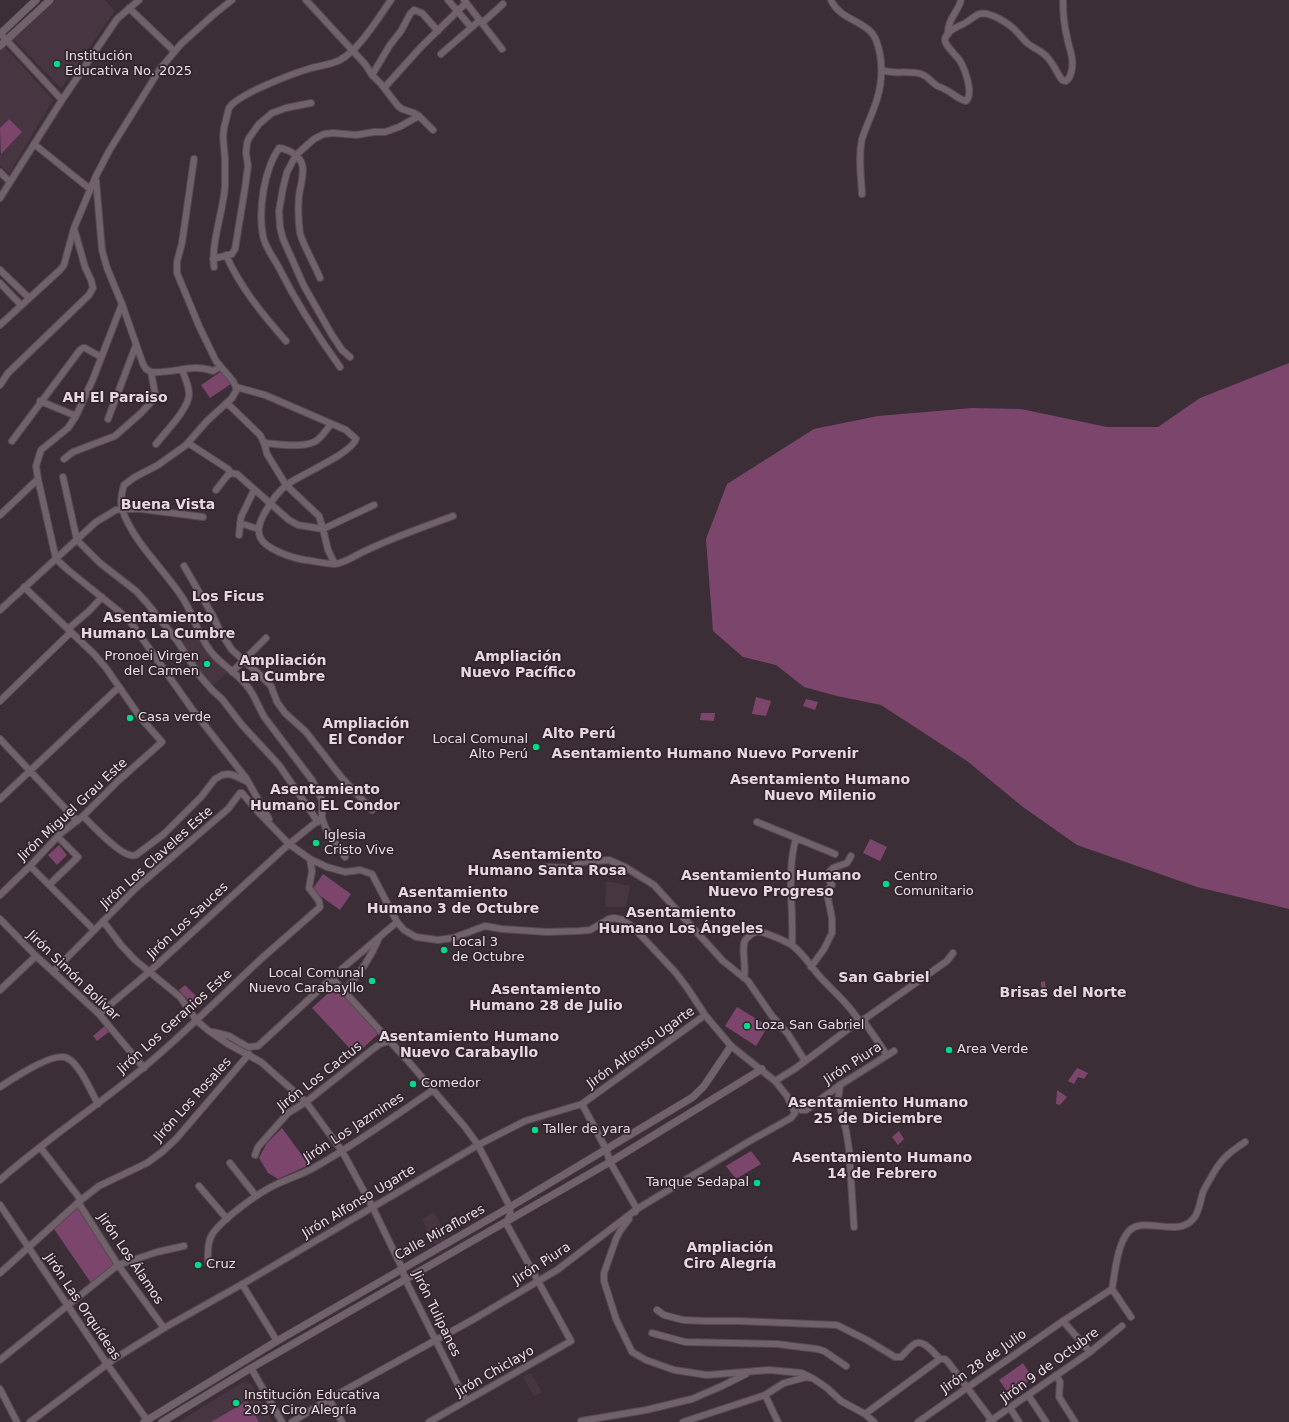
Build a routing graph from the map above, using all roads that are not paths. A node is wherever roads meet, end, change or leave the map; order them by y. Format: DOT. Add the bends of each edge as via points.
graph roads {
  1 [pos="36,0"];
  2 [pos="50,0"];
  3 [pos="139,0"];
  4 [pos="232,0"];
  5 [pos="306,0"];
  6 [pos="448,0"];
  7 [pos="831,0"];
  8 [pos="962,0"];
  9 [pos="1063,0"];
  10 [pos="389,1"];
  11 [pos="465,2"];
  12 [pos="503,4"];
  13 [pos="129,8"];
  14 [pos="458,12"];
  15 [pos="481,21"];
  16 [pos="471,27"];
  17 [pos="438,32"];
  18 [pos="0,34"];
  19 [pos="948,34"];
  20 [pos="6,40"];
  21 [pos="0,46"];
  22 [pos="502,49"];
  23 [pos="174,51"];
  24 [pos="352,51"];
  25 [pos="440,54"];
  26 [pos="882,70"];
  27 [pos="372,75"];
  28 [pos="384,88"];
  29 [pos="62,100"];
  30 [pos="311,103"];
  31 [pos="419,116"];
  32 [pos="433,130"];
  33 [pos="34,144"];
  34 [pos="296,155"];
  35 [pos="194,159"];
  36 [pos="0,172"];
  37 [pos="95,178"];
  38 [pos="10,182"];
  39 [pos="90,189"];
  40 [pos="862,194"];
  41 [pos="0,198"];
  42 [pos="74,228"];
  43 [pos="226,255"];
  44 [pos="213,259"];
  45 [pos="214,267"];
  46 [pos="0,270"];
  47 [pos="320,278"];
  48 [pos="0,283"];
  49 [pos="29,298"];
  50 [pos="122,304"];
  51 [pos="21,305"];
  52 [pos="0,325"];
  53 [pos="286,342"];
  54 [pos="136,345"];
  55 [pos="102,357"];
  56 [pos="350,357"];
  57 [pos="220,367"];
  58 [pos="340,367"];
  59 [pos="182,370"];
  60 [pos="151,372"];
  61 [pos="0,385"];
  62 [pos="236,387"];
  63 [pos="40,402"];
  64 [pos="227,403"];
  65 [pos="76,416"];
  66 [pos="108,419"];
  67 [pos="330,424"];
  68 [pos="12,441"];
  69 [pos="188,443"];
  70 [pos="264,443"];
  71 [pos="156,444"];
  72 [pos="64,459"];
  73 [pos="231,473"];
  74 [pos="63,477"];
  75 [pos="38,479"];
  76 [pos="286,485"];
  77 [pos="216,490"];
  78 [pos="254,490"];
  79 [pos="270,503"];
  80 [pos="374,505"];
  81 [pos="122,509"];
  82 [pos="0,515"];
  83 [pos="453,516"];
  84 [pos="203,517"];
  85 [pos="240,523"];
  86 [pos="258,529"];
  87 [pos="323,529"];
  88 [pos="239,535"];
  89 [pos="77,540"];
  90 [pos="56,558"];
  91 [pos="335,564"];
  92 [pos="184,566"];
  93 [pos="24,587"];
  94 [pos="102,597"];
  95 [pos="0,610"];
  96 [pos="70,631"];
  97 [pos="266,638"];
  98 [pos="244,661"];
  99 [pos="232,672"];
  100 [pos="119,687"];
  101 [pos="0,701"];
  102 [pos="0,739"];
  103 [pos="29,771"];
  104 [pos="248,782"];
  105 [pos="0,799"];
  106 [pos="372,810"];
  107 [pos="83,816"];
  108 [pos="320,820"];
  109 [pos="77,821"];
  110 [pos="757,822"];
  111 [pos="272,826"];
  112 [pos="58,837"];
  113 [pos="796,838"];
  114 [pos="289,844"];
  115 [pos="835,854"];
  116 [pos="851,856"];
  117 [pos="345,857"];
  118 [pos="310,859"];
  119 [pos="30,866"];
  120 [pos="543,867"];
  121 [pos="49,885"];
  122 [pos="0,895"];
  123 [pos="0,919"];
  124 [pos="103,921"];
  125 [pos="397,922"];
  126 [pos="94,930"];
  127 [pos="380,935"];
  128 [pos="792,945"];
  129 [pos="953,953"];
  130 [pos="36,956"];
  131 [pos="811,967"];
  132 [pos="53,972"];
  133 [pos="149,972"];
  134 [pos="332,978"];
  135 [pos="744,978"];
  136 [pos="0,990"];
  137 [pos="344,991"];
  138 [pos="99,1014"];
  139 [pos="705,1015"];
  140 [pos="197,1021"];
  141 [pos="861,1021"];
  142 [pos="209,1031"];
  143 [pos="390,1041"];
  144 [pos="732,1046"];
  145 [pos="894,1051"];
  146 [pos="249,1054"];
  147 [pos="887,1055"];
  148 [pos="805,1061"];
  149 [pos="144,1068"];
  150 [pos="762,1069"];
  151 [pos="775,1081"];
  152 [pos="840,1085"];
  153 [pos="0,1087"];
  154 [pos="433,1090"];
  155 [pos="787,1096"];
  156 [pos="306,1102"];
  157 [pos="98,1104"];
  158 [pos="582,1104"];
  159 [pos="1245,1142"];
  160 [pos="478,1145"];
  161 [pos="40,1147"];
  162 [pos="606,1149"];
  163 [pos="342,1152"];
  164 [pos="255,1155"];
  165 [pos="610,1162"];
  166 [pos="230,1163"];
  167 [pos="0,1180"];
  168 [pos="199,1186"];
  169 [pos="256,1196"];
  170 [pos="79,1201"];
  171 [pos="0,1205"];
  172 [pos="372,1206"];
  173 [pos="510,1207"];
  174 [pos="637,1209"];
  175 [pos="228,1219"];
  176 [pos="506,1223"];
  177 [pos="854,1227"];
  178 [pos="184,1246"];
  179 [pos="28,1247"];
  180 [pos="208,1262"];
  181 [pos="118,1265"];
  182 [pos="402,1268"];
  183 [pos="0,1273"];
  184 [pos="405,1279"];
  185 [pos="539,1281"];
  186 [pos="242,1284"];
  187 [pos="1112,1289"];
  188 [pos="68,1306"];
  189 [pos="657,1310"];
  190 [pos="1131,1317"];
  191 [pos="1063,1321"];
  192 [pos="1122,1326"];
  193 [pos="164,1328"];
  194 [pos="652,1333"];
  195 [pos="435,1340"];
  196 [pos="277,1341"];
  197 [pos="1090,1352"];
  198 [pos="940,1358"];
  199 [pos="0,1360"];
  200 [pos="107,1364"];
  201 [pos="846,1366"];
  202 [pos="251,1368"];
  203 [pos="749,1372"];
  204 [pos="1056,1375"];
  205 [pos="814,1378"];
  206 [pos="967,1388"];
  207 [pos="0,1389"];
  208 [pos="765,1394"];
  209 [pos="1028,1395"];
  210 [pos="329,1399"];
  211 [pos="466,1401"];
  212 [pos="1010,1408"];
  213 [pos="865,1414"];
  214 [pos="146,1421"];
  215 [pos="581,1421"];
  216 [pos="991,1421"];
  217 [pos="17,1422"];
  218 [pos="30,1422"];
  219 [pos="162,1422"];
  220 [pos="282,1422"];
  221 [pos="292,1422"];
  222 [pos="342,1422"];
  223 [pos="429,1422"];
  224 [pos="683,1422"];
  225 [pos="778,1422"];
  226 [pos="873,1422"];
  227 [pos="918,1422"];
  228 [pos="1019,1422"];
  229 [pos="1046,1422"];
  230 [pos="1075,1422"];
  1 -- 18 [label="street"];
  2 -- 20 [label="street"];
  3 -- 13 [label="street"];
  4 -- 23 [label="street"];
  5 -- 24 [label="street"];
  6 -- 14 [label="street"];
  7 -- 26 [label="street" via="842,14 867,28 875,37 881,53"];
  8 -- 19 [label="street" via="950,20"];
  9 -- 19 [label="street" via="1072,58 1071,74 1066,81 1062,80 1047,56 1028,43 1008,24 988,14 977,15"];
  10 -- 24 [label="street" via="381,16"];
  11 -- 14 [label="street"];
  11 -- 15 [label="street"];
  12 -- 15 [label="street"];
  13 -- 23 [label="street"];
  13 -- 29 [label="street" via="116,19"];
  14 -- 16 [label="street"];
  14 -- 17 [label="street"];
  15 -- 16 [label="street"];
  15 -- 22 [label="street"];
  16 -- 25 [label="street"];
  17 -- 27 [label="street" via="422,13 414,10"];
  17 -- 28 [label="street"];
  18 -- 20 [label="street"];
  19 -- 26 [label="street" via="946,44 961,62 968,82 970,92 966,101 936,85 923,74 889,73"];
  20 -- 21 [label="street"];
  20 -- 29 [label="street"];
  23 -- 37 [label="street" via="160,68"];
  24 -- 27 [label="street"];
  24 -- 44 [label="street" via="339,60 308,69 256,90 234,102 229,108 222,132 225,158 224,186"];
  26 -- 40 [label="street" via="878,97 862,140"];
  27 -- 28 [label="street"];
  28 -- 31 [label="street" via="398,106"];
  29 -- 33 [label="street"];
  30 -- 43 [label="street" via="272,113 259,124 249,138 248,166 235,249 232,254"];
  31 -- 32 [label="street"];
  31 -- 34 [label="street" via="385,132 356,135 324,134"];
  33 -- 38 [label="street"];
  33 -- 39 [label="street"];
  34 -- 47 [label="street" via="303,169 298,218 301,235"];
  34 -- 56 [label="street" via="282,188 279,211 283,239 304,286 332,335"];
  34 -- 58 [label="street" via="279,148 273,159 265,182 263,237 292,294"];
  35 -- 57 [label="street" via="177,273 199,326"];
  36 -- 38 [label="street"];
  37 -- 39 [label="street"];
  37 -- 50 [label="street" via="102,250"];
  38 -- 41 [label="street"];
  39 -- 42 [label="street"];
  42 -- 49 [label="street" via="64,265"];
  42 -- 61 [label="street" via="93,288 89,295 8,373"];
  43 -- 44 [label="street"];
  43 -- 53 [label="street" via="233,272 262,315"];
  44 -- 45 [label="street"];
  46 -- 49 [label="street"];
  48 -- 51 [label="street"];
  49 -- 51 [label="street"];
  50 -- 54 [label="street"];
  50 -- 55 [label="street"];
  51 -- 52 [label="street"];
  54 -- 60 [label="street" via="143,364"];
  54 -- 66 [label="street"];
  55 -- 63 [label="street" via="83,348"];
  55 -- 65 [label="street"];
  57 -- 59 [label="street" via="214,370 197,367"];
  57 -- 62 [label="street"];
  59 -- 60 [label="street"];
  59 -- 71 [label="street" via="190,392 189,400"];
  60 -- 72 [label="street" via="155,393 152,401 141,413 115,436 73,452"];
  62 -- 64 [label="street" via="236,392"];
  62 -- 67 [label="street" via="266,395"];
  63 -- 65 [label="street"];
  63 -- 68 [label="street"];
  64 -- 69 [label="street"];
  64 -- 70 [label="street"];
  65 -- 75 [label="street" via="68,428 41,450 37,461"];
  67 -- 70 [label="street" via="324,434 314,442 290,445"];
  67 -- 76 [label="street" via="346,430 356,439 355,443"];
  69 -- 73 [label="street"];
  69 -- 81 [label="street" via="124,485"];
  70 -- 76 [label="street" via="267,454"];
  73 -- 77 [label="street"];
  73 -- 78 [label="street" via="237,474"];
  74 -- 89 [label="street"];
  75 -- 82 [label="street"];
  75 -- 90 [label="street"];
  76 -- 79 [label="street"];
  76 -- 87 [label="street" via="319,516"];
  78 -- 79 [label="street"];
  78 -- 85 [label="street"];
  79 -- 86 [label="street"];
  79 -- 87 [label="street" via="298,525"];
  80 -- 87 [label="street"];
  81 -- 84 [label="street"];
  81 -- 89 [label="street" via="96,522"];
  81 -- 99 [label="street" via="138,539 182,598 203,640"];
  83 -- 91 [label="street"];
  85 -- 86 [label="street"];
  85 -- 88 [label="street"];
  86 -- 91 [label="street" via="262,542 293,558"];
  87 -- 91 [label="street" via="328,550"];
  89 -- 90 [label="street"];
  89 -- 108 [label="street" via="147,603 178,642 199,675 268,752"];
  90 -- 93 [label="street"];
  90 -- 94 [label="street"];
  92 -- 98 [label="street" via="221,633 232,650"];
  93 -- 95 [label="street"];
  93 -- 96 [label="street"];
  94 -- 96 [label="street"];
  94 -- 104 [label="street" via="132,624"];
  96 -- 100 [label="street" via="94,654"];
  96 -- 101 [label="street"];
  97 -- 98 [label="street"];
  98 -- 99 [label="street"];
  98 -- 106 [label="street" via="270,686 285,713 306,732 342,778"];
  99 -- 108 [label="street" via="248,687 264,718 312,780 322,800"];
  100 -- 103 [label="street"];
  100 -- 107 [label="street, Jirón Miguel Grau Este" via="162,742"];
  102 -- 103 [label="street"];
  103 -- 105 [label="street"];
  103 -- 109 [label="street"];
  104 -- 107 [label="street" via="228,774 215,779 164,834 132,856 116,847"];
  104 -- 111 [label="street"];
  107 -- 109 [label="street, Jirón Miguel Grau Este"];
  108 -- 114 [label="street, Jirón Los Sauces"];
  108 -- 117 [label="street"];
  109 -- 112 [label="street, Jirón Miguel Grau Este"];
  110 -- 113 [label="street"];
  111 -- 114 [label="street"];
  111 -- 124 [label="street, Jirón Los Claveles Este" via="240,793 222,815 136,888"];
  112 -- 119 [label="street, Jirón Miguel Grau Este"];
  112 -- 121 [label="street" via="78,857"];
  113 -- 115 [label="street"];
  113 -- 128 [label="street" via="790,869"];
  114 -- 118 [label="street"];
  114 -- 133 [label="street, Jirón Los Sauces"];
  116 -- 131 [label="street" via="847,863 833,868 828,873 832,885 827,894 832,933"];
  118 -- 125 [label="street" via="345,872 360,870 372,874"];
  118 -- 140 [label="street, Jirón Los Geranios Este" via="312,876 309,888 319,901 320,907"];
  119 -- 121 [label="street"];
  119 -- 122 [label="street, Jirón Miguel Grau Este"];
  120 -- 135 [label="street" via="569,868 582,862 609,860 625,867 654,885 723,961"];
  121 -- 126 [label="street"];
  123 -- 130 [label="street, Jirón Simón Bolívar"];
  124 -- 126 [label="street, Jirón Los Claveles Este"];
  124 -- 133 [label="street, Jirón Tulipanes" via="121,945"];
  125 -- 127 [label="street, Jirón Los Rosales"];
  125 -- 139 [label="street" via="416,937 438,940 453,938 485,926 547,932 590,930 609,919 619,918 635,929 676,973"];
  126 -- 132 [label="street, Jirón Los Claveles Este"];
  127 -- 134 [label="street, Jirón Los Rosales"];
  127 -- 137 [label="street" via="368,959"];
  128 -- 131 [label="street"];
  128 -- 135 [label="street" via="762,932 749,936 743,945 746,972"];
  129 -- 141 [label="street" via="947,961"];
  130 -- 132 [label="street, Jirón Simón Bolívar"];
  130 -- 136 [label="street"];
  131 -- 141 [label="street"];
  132 -- 138 [label="street, Jirón Simón Bolívar"];
  133 -- 138 [label="street, Jirón Los Sauces"];
  133 -- 140 [label="street, Jirón Tulipanes" via="180,997"];
  134 -- 137 [label="street"];
  134 -- 142 [label="street, Jirón Los Rosales" via="258,1046 248,1047 222,1034"];
  135 -- 148 [label="street" via="788,1034"];
  137 -- 143 [label="street"];
  138 -- 149 [label="street, Jirón Simón Bolívar"];
  139 -- 144 [label="street"];
  139 -- 158 [label="street, Jirón Alfonso Ugarte"];
  140 -- 142 [label="street, Jirón Tulipanes"];
  140 -- 149 [label="street, Jirón Los Geranios Este"];
  141 -- 147 [label="street"];
  141 -- 148 [label="street"];
  142 -- 146 [label="street, Jirón Tulipanes"];
  143 -- 154 [label="street"];
  143 -- 156 [label="street, Jirón Los Cactus" via="373,1049"];
  144 -- 150 [label="street"];
  144 -- 162 [label="street, Calle Miraflores" via="699,1092"];
  145 -- 147 [label="street, Jirón Piura"];
  146 -- 156 [label="street, Jirón Tulipanes"];
  146 -- 170 [label="street, Jirón Los Rosales" via="162,1152 147,1163 99,1186"];
  147 -- 152 [label="street, Jirón Piura"];
  148 -- 151 [label="street"];
  149 -- 157 [label="street, Jirón Los Geranios Este"];
  150 -- 151 [label="street"];
  150 -- 165 [label="street, Calle Miraflores"];
  151 -- 155 [label="street"];
  152 -- 155 [label="street, Jirón Piura" via="802,1111"];
  152 -- 177 [label="street" via="838,1100 846,1126 849,1149"];
  153 -- 157 [label="street" via="54,1057 67,1058 75,1065"];
  154 -- 160 [label="street"];
  154 -- 163 [label="street, Jirón Los Jazmines"];
  155 -- 174 [label="street, Jirón Piura" via="795,1113 791,1118"];
  156 -- 163 [label="street, Jirón Tulipanes"];
  156 -- 164 [label="street, Jirón Los Cactus" via="288,1113"];
  157 -- 161 [label="street, Jirón Los Geranios Este"];
  158 -- 160 [label="street, Jirón Alfonso Ugarte" via="525,1121"];
  158 -- 162 [label="street"];
  159 -- 187 [label="street" via="1220,1161 1204,1191 1200,1206 1187,1224 1175,1227 1134,1227 1128,1232 1115,1265"];
  160 -- 172 [label="street, Jirón Alfonso Ugarte"];
  160 -- 173 [label="street"];
  161 -- 167 [label="street, Jirón Los Geranios Este"];
  161 -- 170 [label="street, Jirón Los Álamos"];
  162 -- 165 [label="street"];
  162 -- 173 [label="street, Calle Miraflores"];
  163 -- 169 [label="street, Jirón Los Jazmines"];
  163 -- 172 [label="street, Jirón Tulipanes"];
  165 -- 174 [label="street"];
  165 -- 176 [label="street, Calle Miraflores"];
  166 -- 169 [label="street"];
  168 -- 175 [label="street"];
  169 -- 175 [label="street, Jirón Los Jazmines"];
  170 -- 179 [label="street, Jirón Los Rosales"];
  170 -- 181 [label="street, Jirón Los Álamos"];
  171 -- 179 [label="street, Jirón Las Orquídeas"];
  172 -- 182 [label="street, Jirón Tulipanes"];
  172 -- 186 [label="street, Jirón Alfonso Ugarte"];
  173 -- 176 [label="street"];
  173 -- 182 [label="street, Calle Miraflores"];
  174 -- 185 [label="street, Jirón Piura"];
  174 -- 203 [label="street" via="620,1231 604,1273 606,1291 612,1308 632,1352 674,1370 707,1375"];
  175 -- 180 [label="street, Jirón Los Jazmines" via="209,1240"];
  176 -- 184 [label="street, Calle Miraflores"];
  176 -- 185 [label="street"];
  178 -- 181 [label="street"];
  179 -- 183 [label="street, Jirón Los Rosales"];
  179 -- 188 [label="street, Jirón Las Orquídeas"];
  181 -- 188 [label="street"];
  181 -- 193 [label="street, Jirón Los Álamos"];
  182 -- 184 [label="street, Jirón Tulipanes"];
  182 -- 196 [label="street, Calle Miraflores"];
  184 -- 195 [label="street, Jirón Tulipanes"];
  184 -- 202 [label="street, Calle Miraflores"];
  185 -- 195 [label="street, Jirón Piura"];
  185 -- 211 [label="street, Jirón Chiclayo" via="571,1342"];
  186 -- 193 [label="street, Jirón Alfonso Ugarte"];
  186 -- 196 [label="street"];
  187 -- 190 [label="street"];
  187 -- 191 [label="street, Jirón 28 de Julio"];
  188 -- 199 [label="street"];
  188 -- 200 [label="street, Jirón Las Orquídeas"];
  189 -- 198 [label="street" via="669,1317 683,1320 837,1325 895,1357 901,1357 916,1342 920,1342"];
  191 -- 197 [label="street"];
  191 -- 206 [label="street, Jirón 28 de Julio"];
  192 -- 197 [label="street, Jirón 9 de Octubre"];
  193 -- 200 [label="street, Jirón Alfonso Ugarte"];
  194 -- 201 [label="street" via="685,1342 777,1344 817,1348"];
  195 -- 210 [label="street, Jirón Piura"];
  195 -- 211 [label="street, Jirón Tulipanes"];
  196 -- 214 [label="street, Calle Miraflores"];
  197 -- 204 [label="street, Jirón 9 de Octubre"];
  198 -- 206 [label="street" via="948,1362"];
  198 -- 213 [label="street"];
  200 -- 214 [label="street, Jirón Las Orquídeas"];
  200 -- 218 [label="street, Jirón Alfonso Ugarte"];
  202 -- 219 [label="street, Calle Miraflores"];
  202 -- 220 [label="street"];
  203 -- 205 [label="street" via="802,1372"];
  203 -- 215 [label="street" via="692,1399"];
  204 -- 209 [label="street, Jirón 9 de Octubre"];
  204 -- 230 [label="street" via="1060,1382 1059,1397"];
  205 -- 208 [label="street" via="784,1383"];
  205 -- 213 [label="street" via="841,1400"];
  206 -- 216 [label="street"];
  206 -- 227 [label="street, Jirón 28 de Julio"];
  207 -- 217 [label="street"];
  208 -- 224 [label="street"];
  208 -- 225 [label="street"];
  209 -- 212 [label="street, Jirón 9 de Octubre"];
  209 -- 229 [label="street"];
  210 -- 221 [label="street, Jirón Piura"];
  210 -- 222 [label="street"];
  211 -- 223 [label="street, Jirón Chiclayo"];
  212 -- 216 [label="street, Jirón 9 de Octubre"];
  212 -- 228 [label="street"];
  213 -- 226 [label="street"];
}
